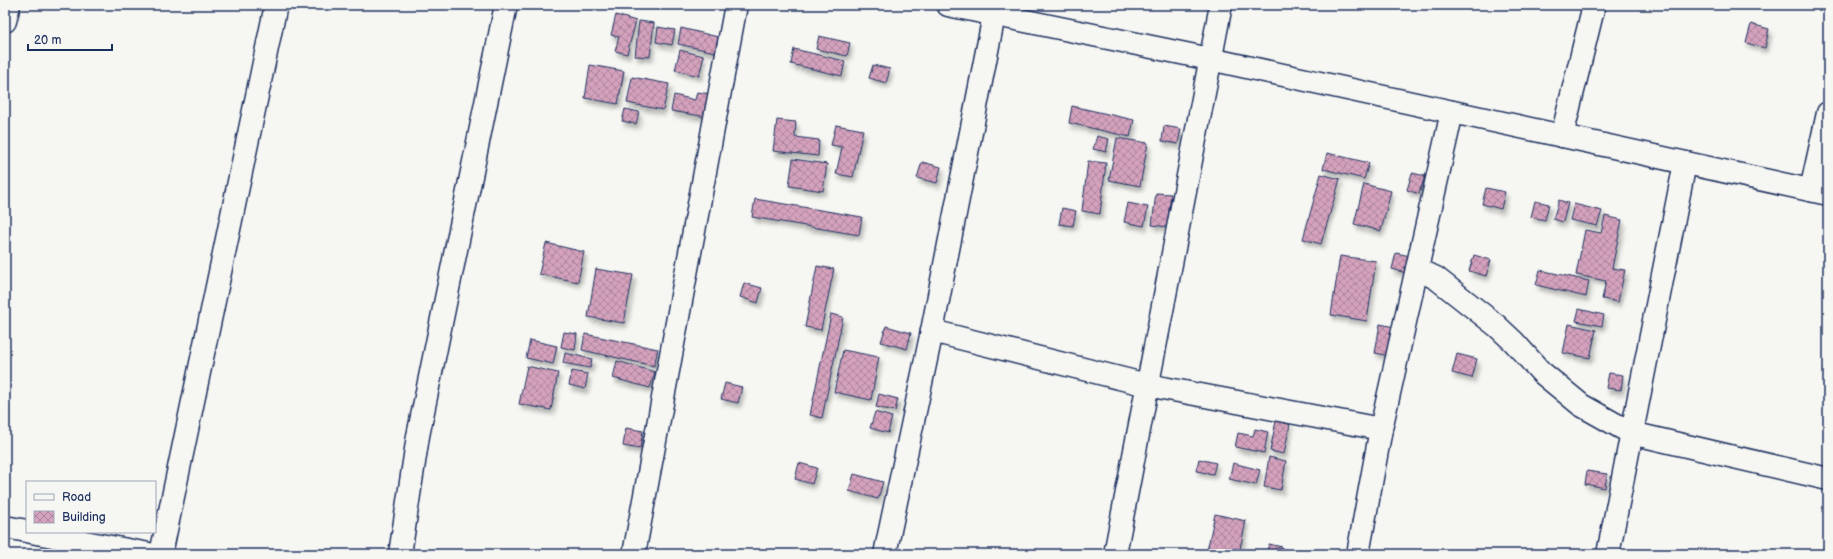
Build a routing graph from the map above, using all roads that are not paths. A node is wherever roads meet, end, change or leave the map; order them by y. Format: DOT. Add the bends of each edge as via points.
graph roads {
  1 [pos="8,5"];
  2 [pos="276,5"];
  3 [pos="506,5"];
  4 [pos="736,5"];
  5 [pos="948,5"];
  6 [pos="1221,5"];
  7 [pos="1594,5"];
  8 [pos="995,9"];
  9 [pos="5,21"];
  10 [pos="1210,58"];
  11 [pos="1452,112"];
  12 [pos="1828,113"];
  13 [pos="1562,136"];
  14 [pos="1685,163"];
  15 [pos="1820,192"];
  16 [pos="1417,269"];
  17 [pos="932,331"];
  18 [pos="1147,385"];
  19 [pos="1381,429"];
  20 [pos="1631,434"];
  21 [pos="1828,479"];
  22 [pos="5,527"];
  23 [pos="26,531"];
  24 [pos="36,533"];
  25 [pos="149,554"];
  26 [pos="161,554"];
  27 [pos="400,554"];
  28 [pos="634,554"];
  29 [pos="885,554"];
  30 [pos="1115,554"];
  31 [pos="1358,554"];
  32 [pos="1608,554"];
  1 -- 9 [label="street"];
  2 -- 26 [label="street"];
  3 -- 27 [label="street" via="418,436"];
  4 -- 28 [label="street"];
  5 -- 8 [label="street"];
  6 -- 10 [label="street"];
  7 -- 13 [label="street"];
  8 -- 10 [label="street"];
  8 -- 17 [label="street"];
  10 -- 11 [label="street"];
  10 -- 18 [label="street"];
  11 -- 13 [label="street"];
  11 -- 16 [label="street"];
  12 -- 15 [label="street"];
  13 -- 14 [label="street"];
  14 -- 15 [label="street"];
  14 -- 20 [label="street"];
  16 -- 19 [label="street"];
  16 -- 20 [label="street" via="1441,282 1497,326 1540,372 1581,405"];
  17 -- 18 [label="street"];
  17 -- 29 [label="street"];
  18 -- 19 [label="street"];
  18 -- 30 [label="street"];
  19 -- 31 [label="street"];
  20 -- 21 [label="street"];
  20 -- 32 [label="street"];
  22 -- 23 [label="street"];
  24 -- 25 [label="street"];
}
